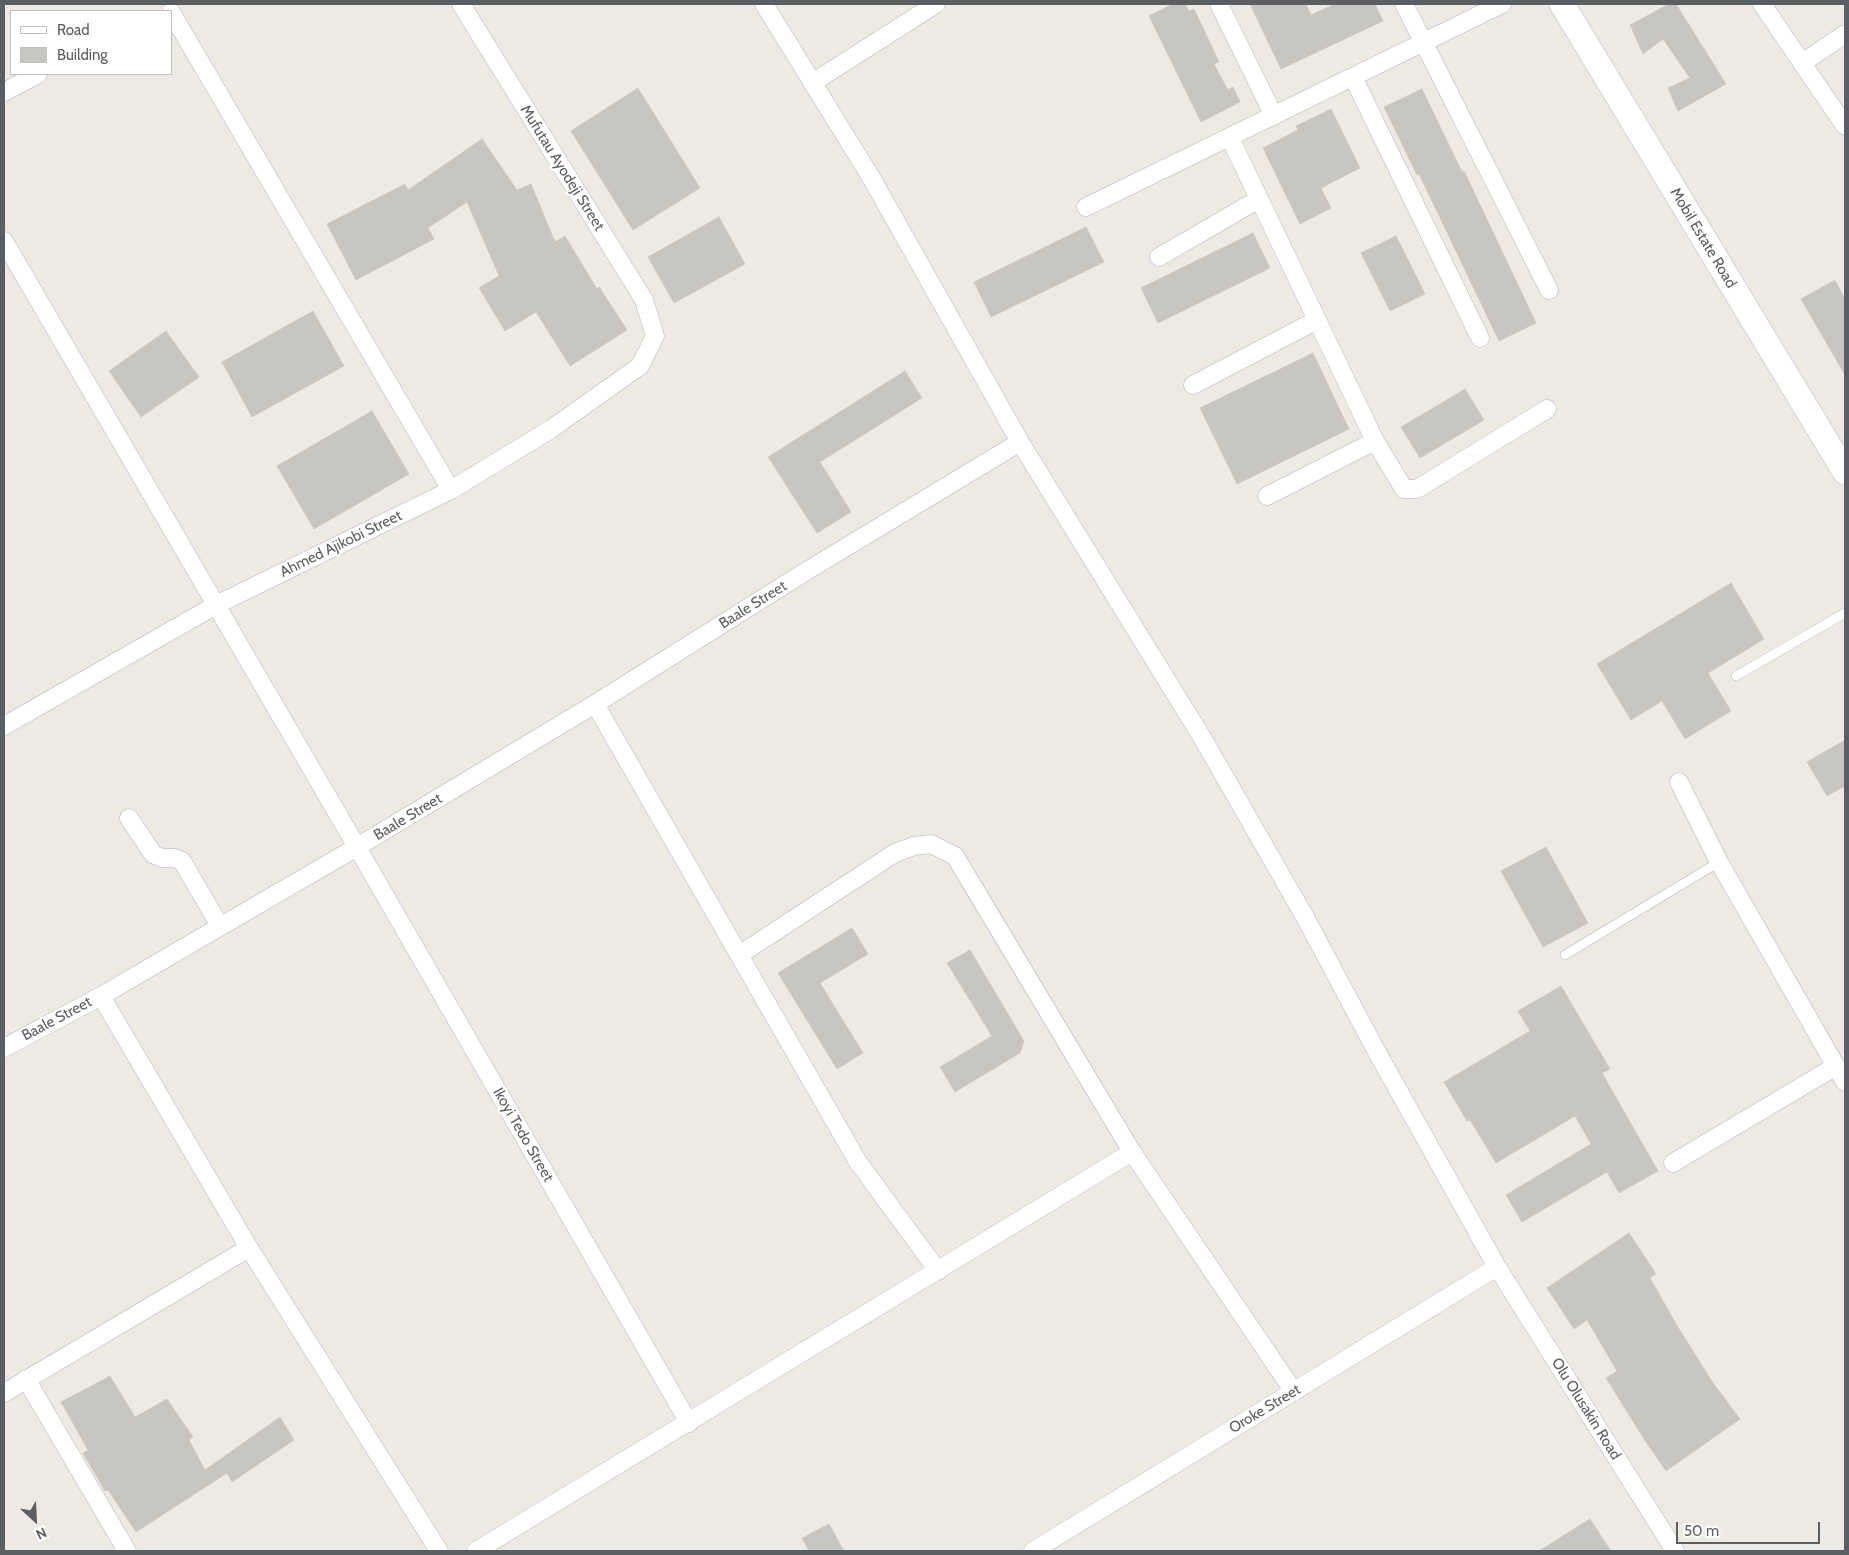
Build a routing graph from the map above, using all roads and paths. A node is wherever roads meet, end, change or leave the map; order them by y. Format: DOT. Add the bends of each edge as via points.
graph roads {
  1 [pos="461,4"];
  2 [pos="764,4"];
  3 [pos="936,4"];
  4 [pos="1219,4"];
  5 [pos="1404,4"];
  6 [pos="1502,4"];
  7 [pos="1562,4"];
  8 [pos="1762,4"];
  9 [pos="172,14"];
  10 [pos="1845,34"];
  11 [pos="1422,43"];
  12 [pos="1802,63"];
  13 [pos="36,75"];
  14 [pos="1353,77"];
  15 [pos="812,82"];
  16 [pos="4,92"];
  17 [pos="1274,116"];
  18 [pos="1845,126"];
  19 [pos="1230,138"];
  20 [pos="1259,199"];
  21 [pos="1086,207"];
  22 [pos="4,241"];
  23 [pos="1159,257"];
  24 [pos="1549,290"];
  25 [pos="1317,320"];
  26 [pos="655,336"];
  27 [pos="1480,338"];
  28 [pos="1193,385"];
  29 [pos="1547,409"];
  30 [pos="1375,441"];
  31 [pos="1020,442"];
  32 [pos="1845,472"];
  33 [pos="452,490"];
  34 [pos="1268,496"];
  35 [pos="216,605"];
  36 [pos="1845,613"];
  37 [pos="1736,676"];
  38 [pos="595,704"];
  39 [pos="4,726"];
  40 [pos="1679,782"];
  41 [pos="129,818"];
  42 [pos="357,847"];
  43 [pos="1720,862"];
  44 [pos="220,926"];
  45 [pos="739,955"];
  46 [pos="1565,955"];
  47 [pos="100,996"];
  48 [pos="4,1048"];
  49 [pos="1836,1066"];
  50 [pos="1845,1082"];
  51 [pos="1132,1152"];
  52 [pos="1674,1163"];
  53 [pos="249,1248"];
  54 [pos="1497,1267"];
  55 [pos="938,1271"];
  56 [pos="26,1379"];
  57 [pos="1294,1392"];
  58 [pos="4,1393"];
  59 [pos="689,1423"];
  60 [pos="127,1551"];
  61 [pos="439,1551"];
  62 [pos="476,1551"];
  63 [pos="1033,1551"];
  64 [pos="1676,1551"];
  1 -- 26 [label="street, Mufutau Ayodeji Street" via="644,300"];
  2 -- 15 [label="street, Olu Olusakin Road"];
  3 -- 15 [label="street"];
  4 -- 17 [label="street"];
  5 -- 11 [label="street"];
  6 -- 11 [label="street"];
  7 -- 32 [label="main road, Mobil Estate Road"];
  8 -- 12 [label="street"];
  9 -- 33 [label="street"];
  10 -- 12 [label="street"];
  11 -- 14 [label="street"];
  11 -- 24 [label="street"];
  12 -- 18 [label="street"];
  13 -- 16 [label="street"];
  14 -- 17 [label="street"];
  14 -- 27 [label="street"];
  15 -- 31 [label="street, Olu Olusakin Road" via="872,178"];
  17 -- 19 [label="street"];
  19 -- 20 [label="street"];
  19 -- 21 [label="street"];
  20 -- 23 [label="street"];
  20 -- 25 [label="street"];
  22 -- 35 [label="street, Ikoyi Tedo Street"];
  25 -- 28 [label="street"];
  25 -- 30 [label="street"];
  26 -- 33 [label="street, Ahmed Ajikobi Street" via="640,366 551,429"];
  29 -- 30 [label="street" via="1418,489 1404,490"];
  30 -- 34 [label="street"];
  31 -- 38 [label="street, Baale Street"];
  31 -- 54 [label="street, Olu Olusakin Road" via="1203,739"];
  33 -- 35 [label="street, Ahmed Ajikobi Street"];
  35 -- 39 [label="street, Ahmed Ajikobi Street"];
  35 -- 42 [label="street, Ikoyi Tedo Street"];
  36 -- 37 [label="lane"];
  38 -- 42 [label="street, Baale Street"];
  38 -- 45 [label="street"];
  40 -- 43 [label="street"];
  41 -- 44 [label="street" via="152,854 182,861"];
  42 -- 44 [label="street, Baale Street"];
  42 -- 59 [label="street, Ikoyi Tedo Street"];
  43 -- 46 [label="lane"];
  43 -- 49 [label="street"];
  44 -- 47 [label="street, Baale Street"];
  45 -- 51 [label="street" via="896,853 931,844 942,848 955,856"];
  45 -- 55 [label="street" via="858,1162"];
  47 -- 48 [label="street, Baale Street"];
  47 -- 53 [label="street"];
  49 -- 50 [label="street"];
  49 -- 52 [label="street"];
  51 -- 55 [label="street"];
  51 -- 57 [label="street"];
  53 -- 56 [label="street"];
  53 -- 61 [label="street"];
  54 -- 57 [label="street, Oroke Street"];
  54 -- 64 [label="street, Olu Olusakin Road"];
  55 -- 59 [label="street"];
  56 -- 58 [label="street"];
  56 -- 60 [label="street"];
  57 -- 63 [label="street, Oroke Street"];
  59 -- 62 [label="street"];
}
